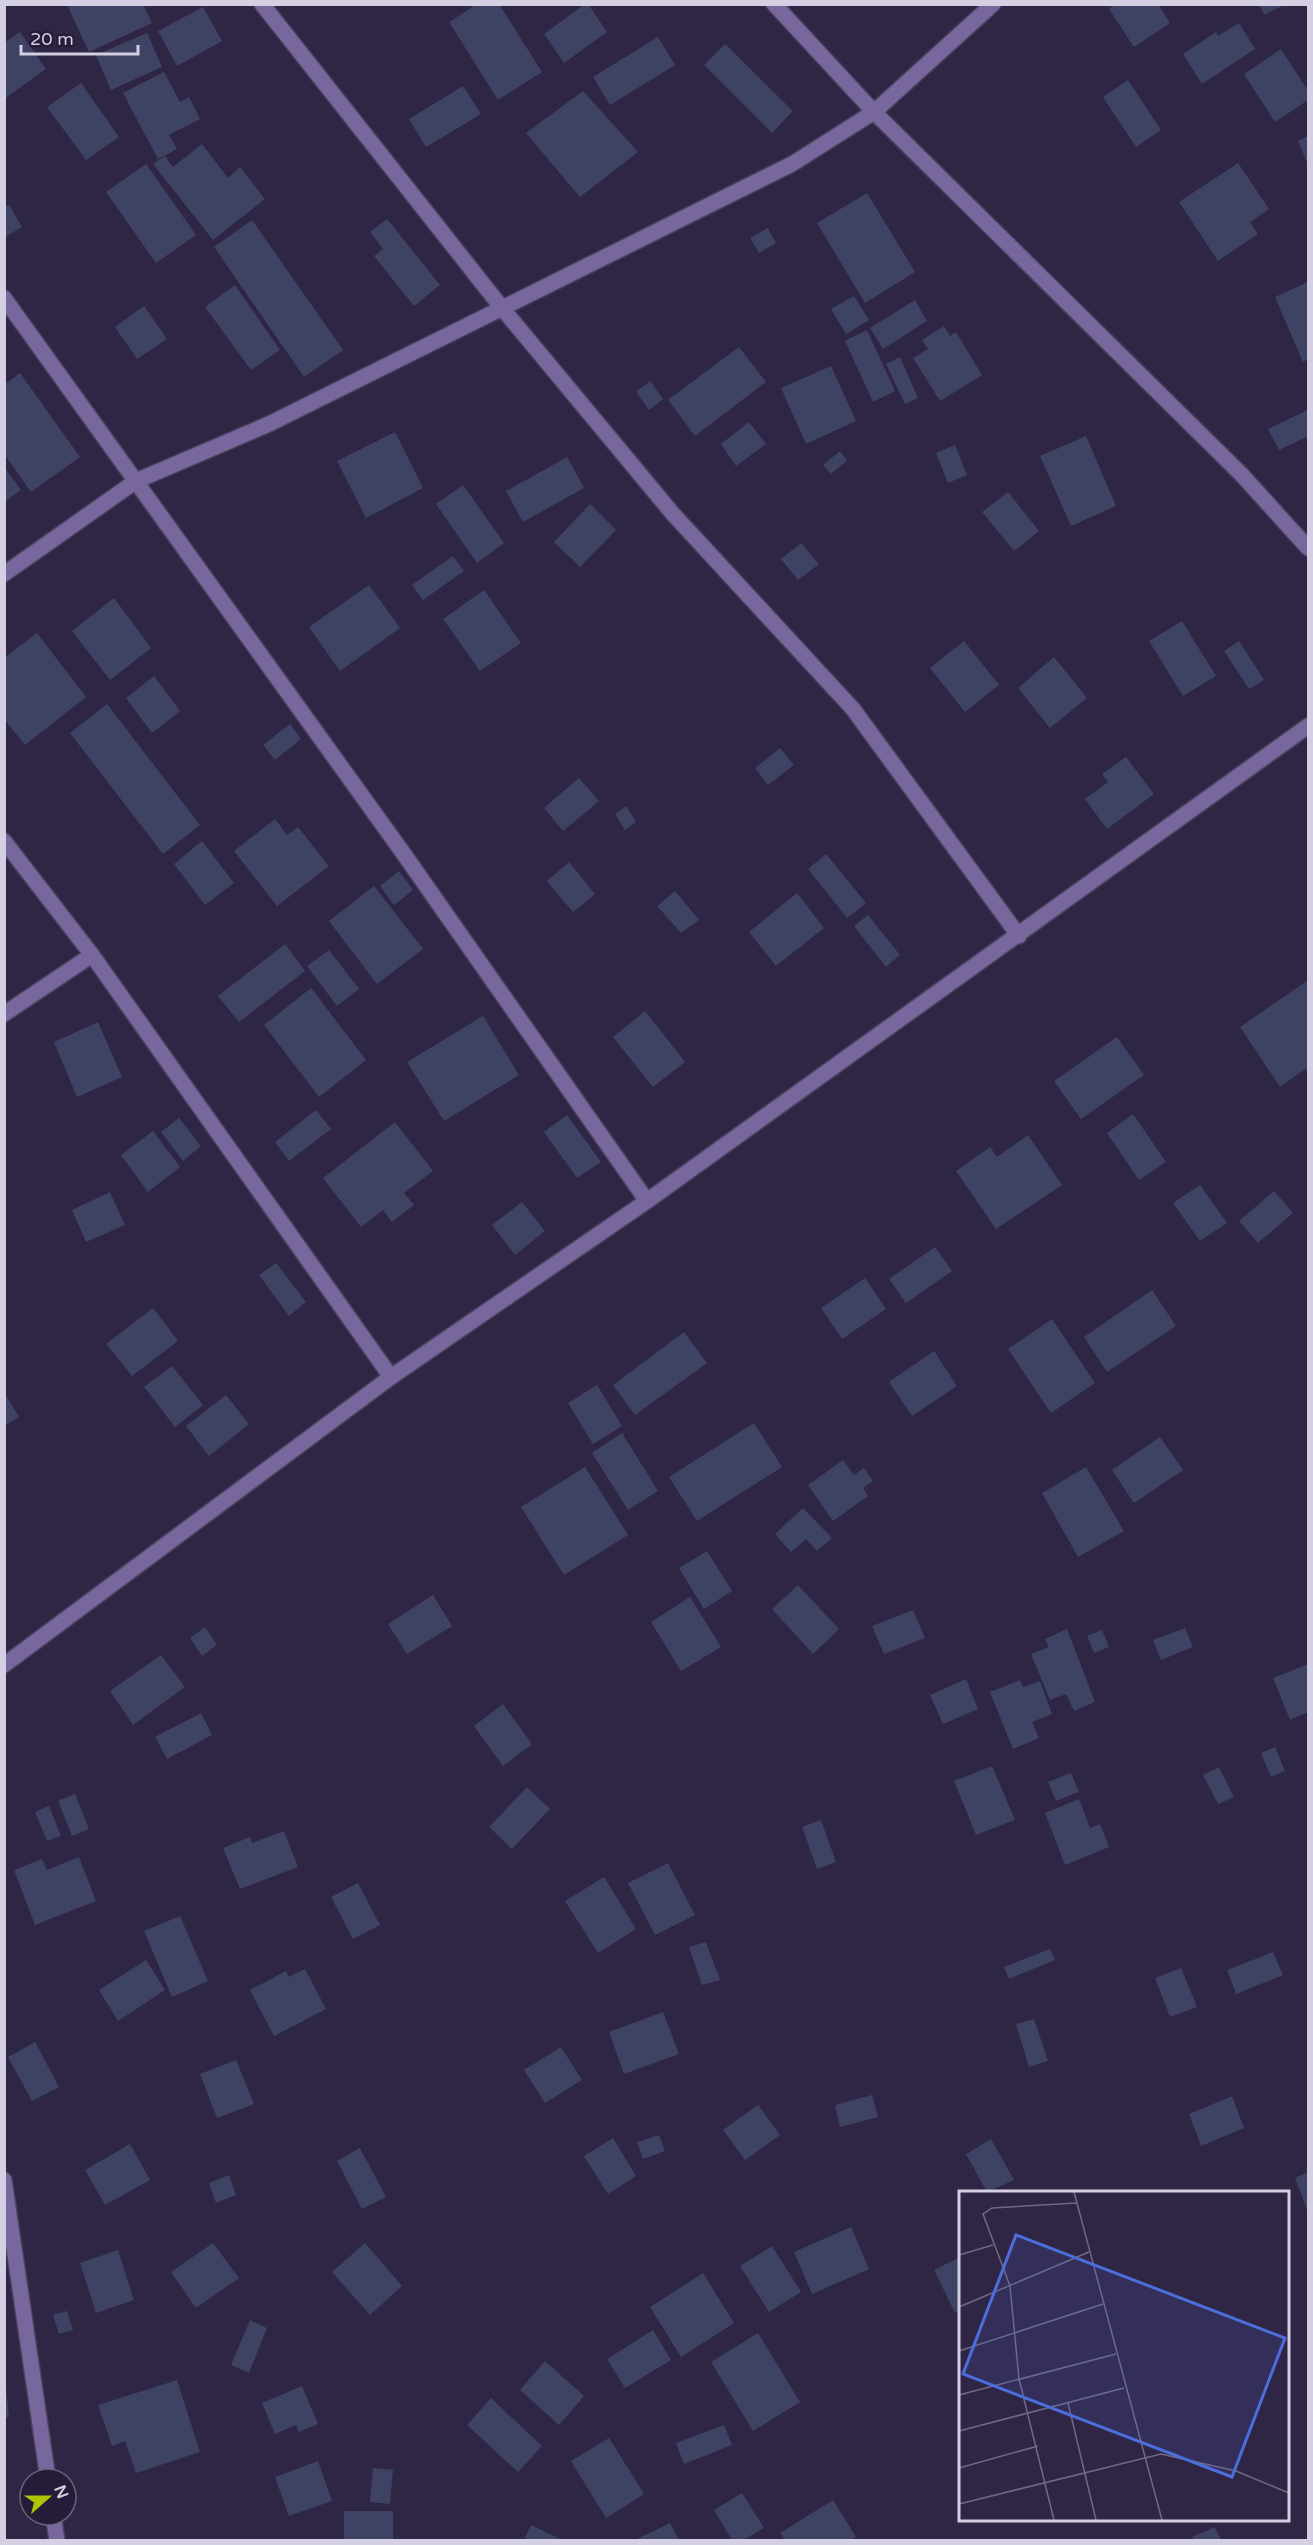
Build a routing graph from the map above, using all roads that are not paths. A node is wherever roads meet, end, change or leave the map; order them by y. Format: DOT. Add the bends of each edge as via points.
graph roads {
  1 [pos="262,4"];
  2 [pos="774,4"];
  3 [pos="993,4"];
  4 [pos="874,112"];
  5 [pos="4,298"];
  6 [pos="502,308"];
  7 [pos="136,480"];
  8 [pos="1308,548"];
  9 [pos="4,574"];
  10 [pos="1308,726"];
  11 [pos="4,841"];
  12 [pos="1019,936"];
  13 [pos="92,955"];
  14 [pos="4,1014"];
  15 [pos="647,1201"];
  16 [pos="391,1377"];
  17 [pos="4,1665"];
  18 [pos="4,2180"];
  19 [pos="46,2467"];
  1 -- 6 [label="street"];
  2 -- 4 [label="street"];
  3 -- 4 [label="street"];
  4 -- 6 [label="street" via="792,165"];
  4 -- 8 [label="street" via="1242,475"];
  5 -- 7 [label="street"];
  6 -- 7 [label="street" via="269,424"];
  6 -- 12 [label="street" via="673,514 853,709"];
  7 -- 9 [label="street"];
  7 -- 15 [label="street"];
  10 -- 12 [label="street"];
  11 -- 13 [label="street"];
  12 -- 15 [label="street"];
  13 -- 14 [label="street"];
  13 -- 16 [label="street"];
  15 -- 16 [label="street"];
  16 -- 17 [label="street"];
  18 -- 19 [label="street"];
}
